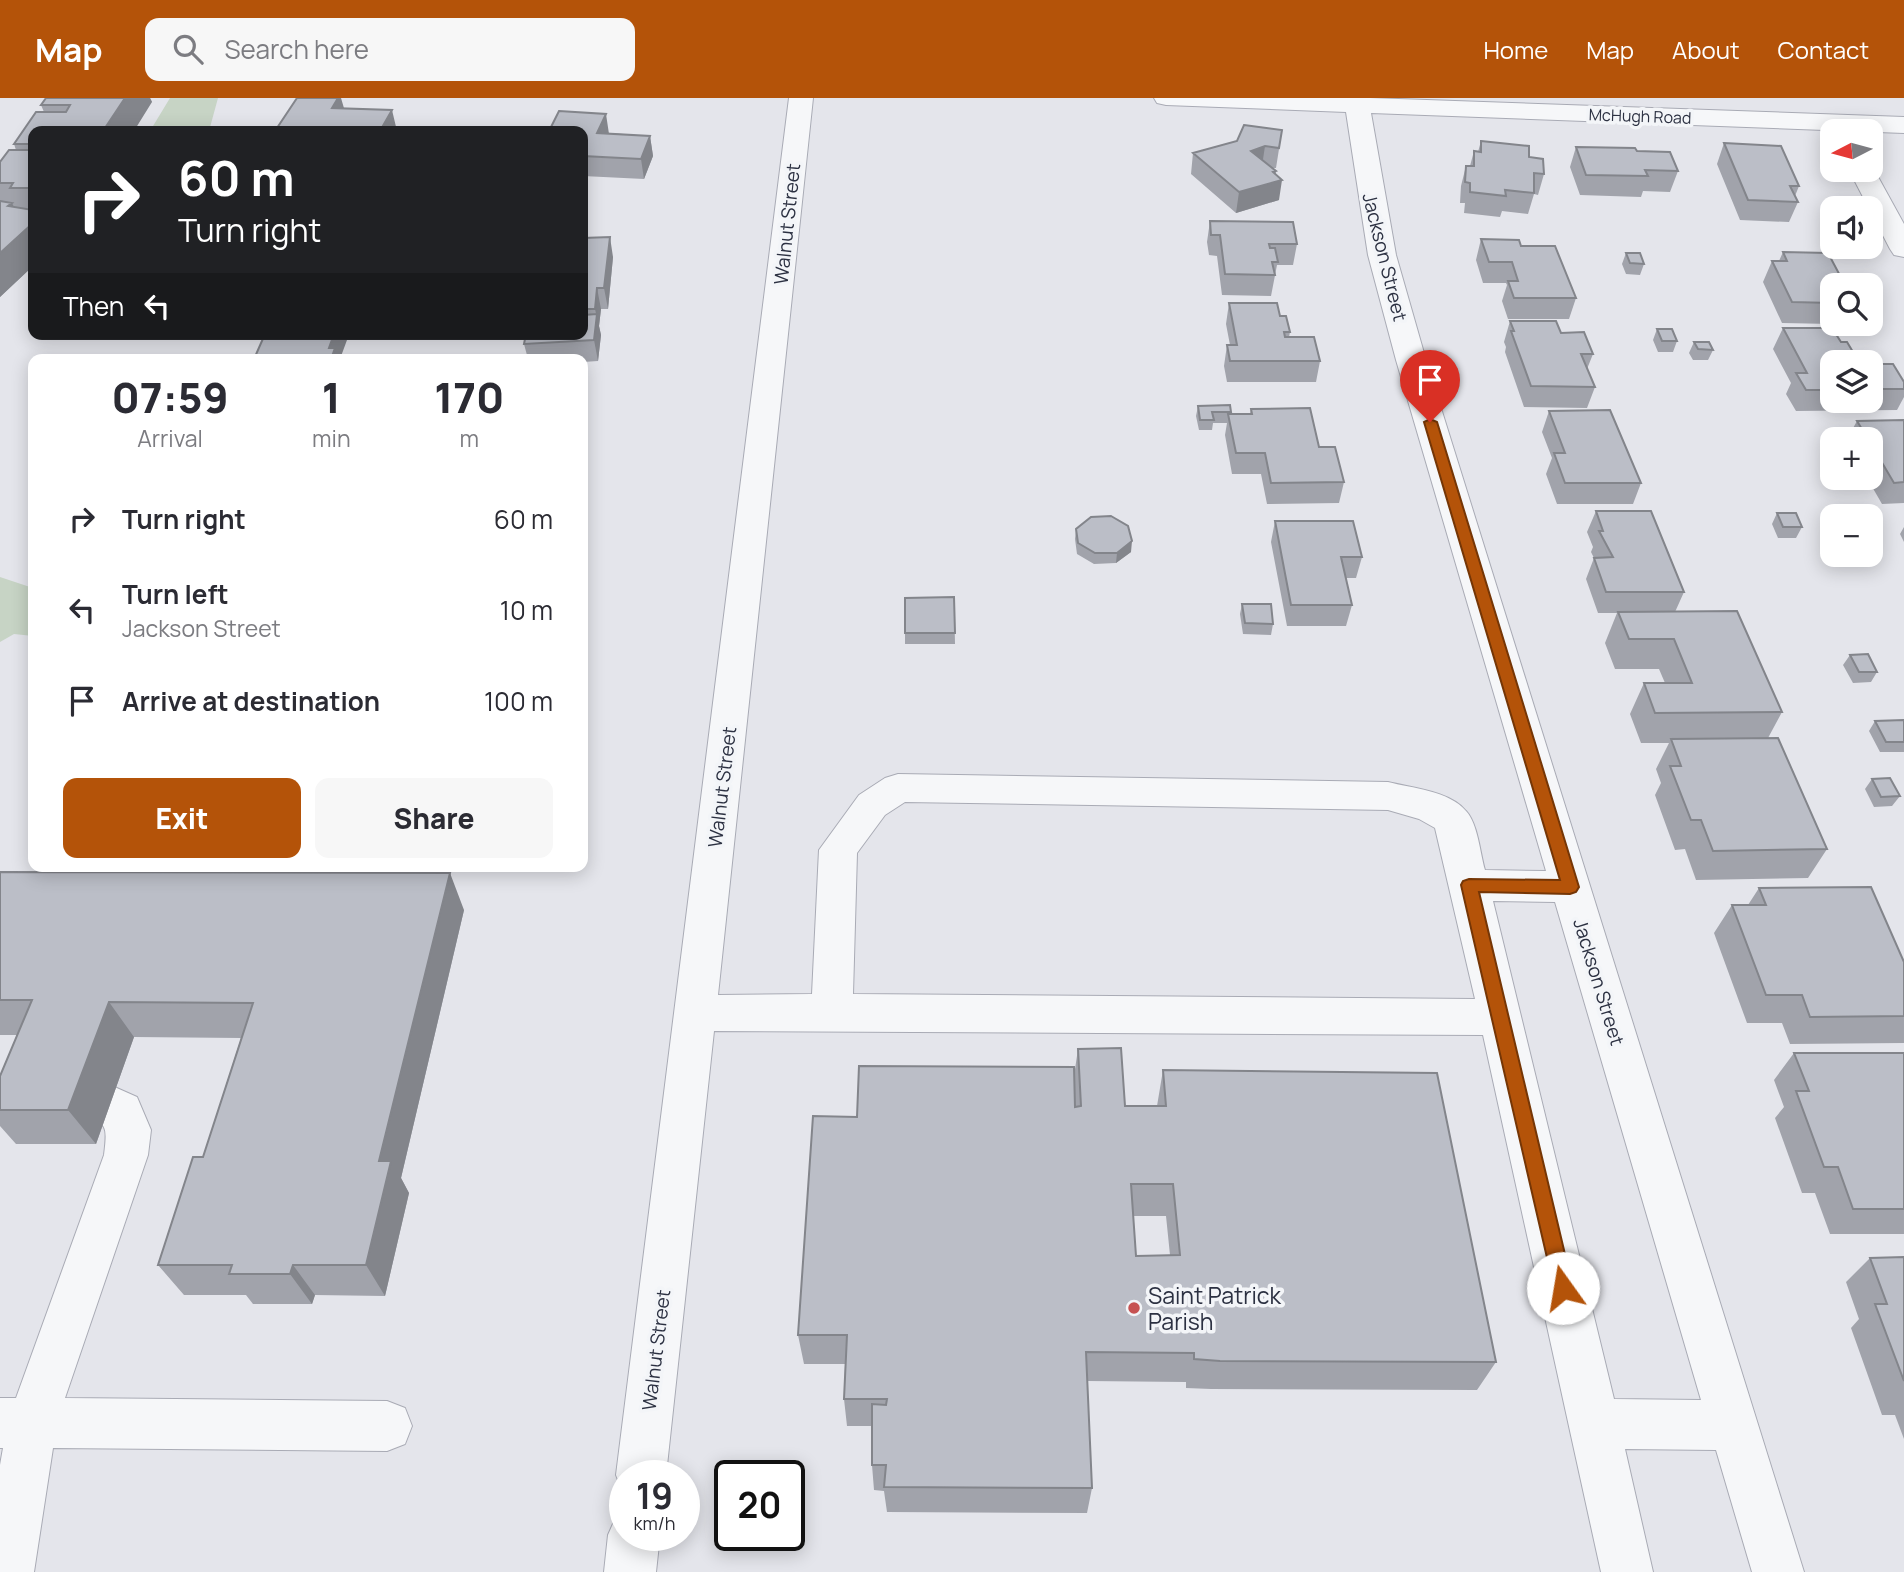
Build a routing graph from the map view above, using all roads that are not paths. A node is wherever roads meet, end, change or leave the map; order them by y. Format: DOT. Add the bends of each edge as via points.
graph roads {
  1 [pos="800,98"];
  2 [pos="1166,98"];
  3 [pos="1358,102"];
  4 [pos="1904,125"];
  5 [pos="1820,126"];
  6 [pos="1883,126"];
  7 [pos="1868,182"];
  8 [pos="1904,249"];
  9 [pos="1469,885"];
  10 [pos="1570,887"];
  11 [pos="832,1012"];
  12 [pos="696,1013"];
  13 [pos="1500,1017"];
  14 [pos="110,1104"];
  15 [pos="16,1423"];
  16 [pos="1595,1424"];
  17 [pos="1733,1425"];
  18 [pos="387,1426"];
  19 [pos="643,1460"];
  20 [pos="632,1551"];
  21 [pos="8,1572"];
  22 [pos="630,1572"];
  23 [pos="1627,1572"];
  24 [pos="1778,1572"];
  1 -- 12 [label="street, Walnut Street"];
  2 -- 3 [label="street, McHugh Road"];
  3 -- 5 [label="street, McHugh Road"];
  3 -- 10 [label="street, Jackson Street" via="1382,255"];
  4 -- 6 [label="street, McHugh Road"];
  7 -- 8 [label="street"];
  9 -- 10 [label="street"];
  9 -- 11 [label="street" via="1452,820 1430,807 1388,796 898,788 872,805 838,850"];
  9 -- 13 [label="street"];
  10 -- 17 [label="street, Jackson Street"];
  11 -- 12 [label="street"];
  11 -- 13 [label="street"];
  12 -- 19 [label="street, Walnut Street"];
  13 -- 16 [label="street"];
  14 -- 15 [label="street" via="122,1111 129,1130 126,1156"];
  15 -- 18 [label="street"];
  15 -- 21 [label="street"];
  16 -- 17 [label="street"];
  16 -- 23 [label="street"];
  17 -- 24 [label="street, Jackson Street"];
  20 -- 22 [label="street"];
}
